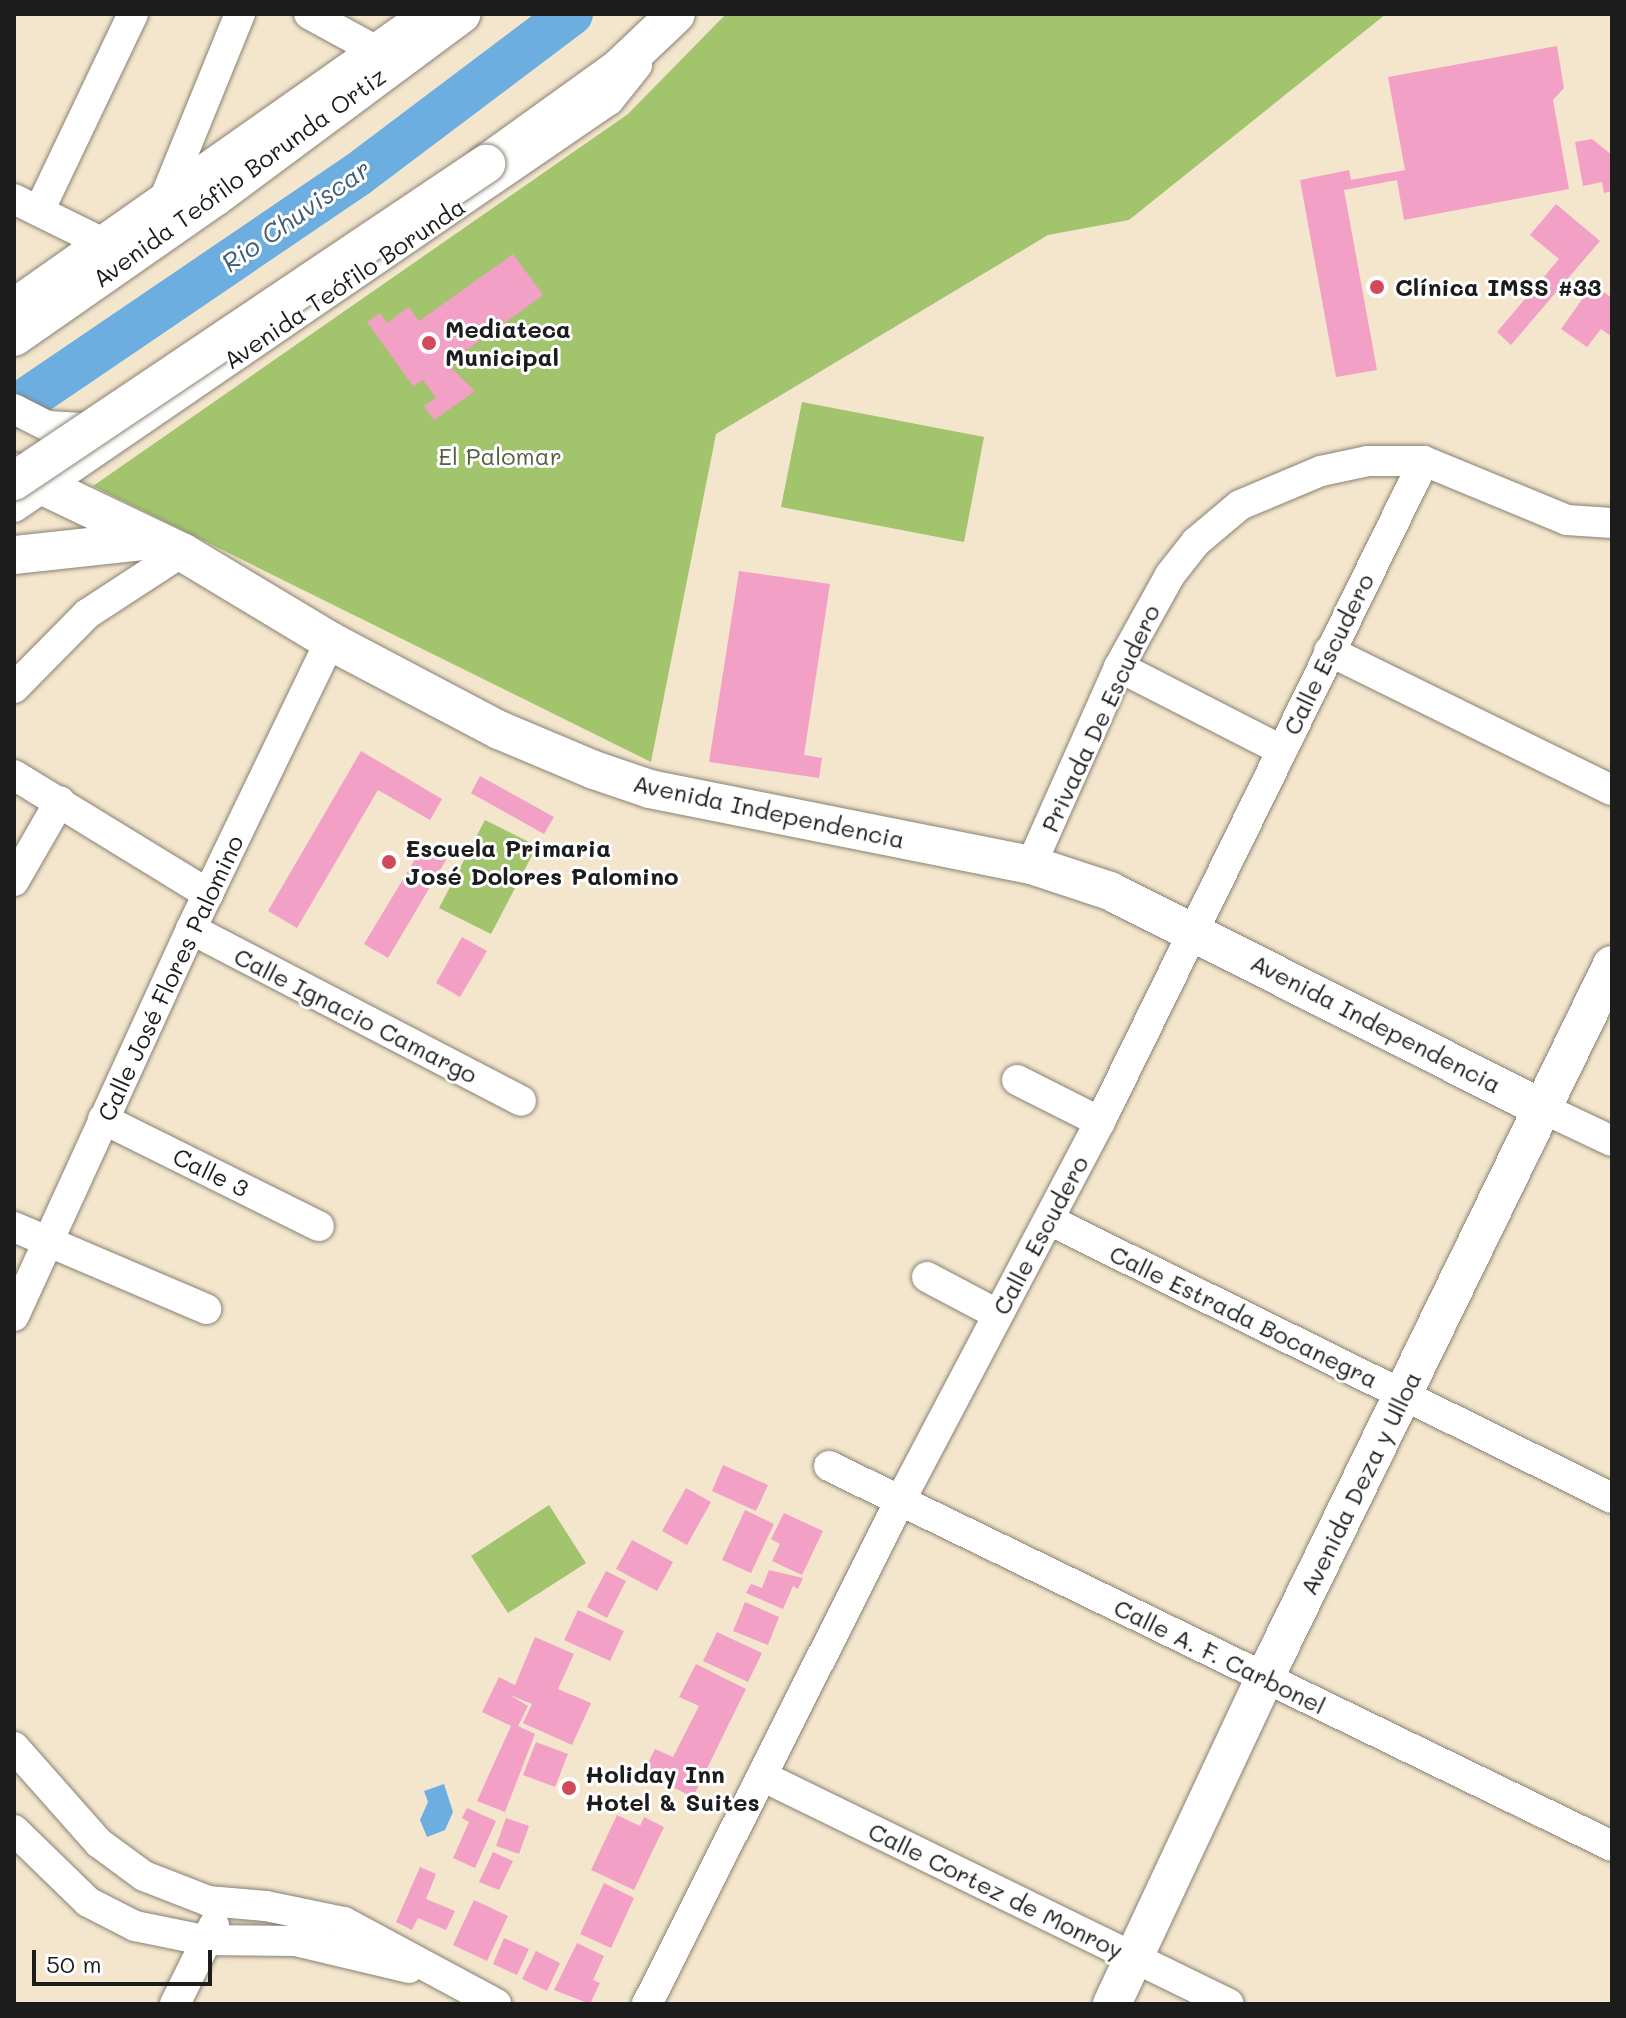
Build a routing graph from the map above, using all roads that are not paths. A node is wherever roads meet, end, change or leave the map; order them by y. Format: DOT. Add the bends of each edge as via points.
graph roads {
  1 [pos="133,14"];
  2 [pos="240,14"];
  3 [pos="309,14"];
  4 [pos="461,14"];
  5 [pos="666,26"];
  6 [pos="425,28"];
  7 [pos="375,50"];
  8 [pos="164,200"];
  9 [pos="27,205"];
  10 [pos="103,243"];
  11 [pos="14,303"];
  12 [pos="14,337"];
  13 [pos="14,409"];
  14 [pos="129,427"];
  15 [pos="1424,461"];
  16 [pos="21,486"];
  17 [pos="1612,523"];
  18 [pos="166,546"];
  19 [pos="14,555"];
  20 [pos="330,641"];
  21 [pos="1329,651"];
  22 [pos="1119,667"];
  23 [pos="14,688"];
  24 [pos="1281,750"];
  25 [pos="14,775"];
  26 [pos="1612,790"];
  27 [pos="60,801"];
  28 [pos="1031,865"];
  29 [pos="14,881"];
  30 [pos="208,894"];
  31 [pos="191,929"];
  32 [pos="1193,929"];
  33 [pos="1612,965"];
  34 [pos="1017,1080"];
  35 [pos="521,1101"];
  36 [pos="1540,1107"];
  37 [pos="103,1119"];
  38 [pos="1100,1122"];
  39 [pos="1612,1141"];
  40 [pos="1049,1220"];
  41 [pos="319,1226"];
  42 [pos="14,1227"];
  43 [pos="49,1242"];
  44 [pos="927,1277"];
  45 [pos="206,1309"];
  46 [pos="997,1314"];
  47 [pos="14,1316"];
  48 [pos="1404,1395"];
  49 [pos="829,1466"];
  50 [pos="1612,1498"];
  51 [pos="900,1501"];
  52 [pos="1265,1677"];
  53 [pos="14,1747"];
  54 [pos="764,1777"];
  55 [pos="14,1830"];
  56 [pos="1612,1846"];
  57 [pos="229,1903"];
  58 [pos="204,1940"];
  59 [pos="1135,1958"];
  60 [pos="438,1975"];
  61 [pos="175,2004"];
  62 [pos="496,2004"];
  63 [pos="647,2004"];
  64 [pos="1112,2004"];
  65 [pos="1229,2004"];
  1 -- 9 [label="street"];
  2 -- 8 [label="street"];
  3 -- 7 [label="street"];
  4 -- 6 [label="main road, Avenida Teófilo Borunda Ortiz"];
  5 -- 14 [label="street, Avenida Teófilo Borunda" via="609,100"];
  5 -- 16 [label="main road, Avenida Teófilo Borunda, bridge" via="617,70 486,164"];
  6 -- 7 [label="street"];
  6 -- 12 [label="main road, Avenida Teófilo Borunda Ortiz"];
  7 -- 8 [label="street"];
  8 -- 10 [label="street"];
  9 -- 10 [label="street"];
  10 -- 11 [label="street"];
  13 -- 14 [label="street" via="48,426"];
  14 -- 16 [label="street, Avenida Teófilo Borunda"];
  15 -- 17 [label="street" via="1567,520"];
  15 -- 21 [label="street, Calle Escudero"];
  15 -- 22 [label="street, Privada De Escudero" via="1368,461 1321,471 1240,505 1196,542 1170,575"];
  16 -- 18 [label="main road, Avenida Independencia"];
  18 -- 19 [label="main road"];
  18 -- 20 [label="main road, Avenida Independencia"];
  18 -- 23 [label="street" via="87,614"];
  20 -- 28 [label="main road, Avenida Independencia" via="499,730 650,789"];
  20 -- 30 [label="street, Calle José Flores Palomino"];
  21 -- 24 [label="street, Calle Escudero"];
  21 -- 26 [label="street"];
  22 -- 24 [label="street"];
  22 -- 28 [label="street, Privada De Escudero"];
  24 -- 32 [label="street, Calle Escudero"];
  25 -- 27 [label="street"];
  27 -- 29 [label="street"];
  27 -- 30 [label="street"];
  28 -- 32 [label="main road, Avenida Independencia" via="1110,891"];
  30 -- 31 [label="street, Calle José Flores Palomino"];
  31 -- 35 [label="street, Calle Ignacio Camargo"];
  31 -- 37 [label="street, Calle José Flores Palomino"];
  32 -- 36 [label="main road, Avenida Independencia"];
  32 -- 38 [label="street, Calle Escudero"];
  33 -- 36 [label="main road, Avenida Deza y Ulloa"];
  34 -- 38 [label="street"];
  36 -- 39 [label="street"];
  36 -- 48 [label="main road, Avenida Deza y Ulloa"];
  37 -- 41 [label="street, Calle 3"];
  37 -- 43 [label="street, Calle José Flores Palomino"];
  38 -- 40 [label="street, Calle Escudero"];
  40 -- 46 [label="street, Calle Escudero"];
  40 -- 48 [label="street, Calle Estrada Bocanegra"];
  42 -- 43 [label="street"];
  43 -- 45 [label="street"];
  43 -- 47 [label="street, Calle José Flores Palomino"];
  44 -- 46 [label="street"];
  46 -- 51 [label="street, Calle Escudero"];
  48 -- 50 [label="street, Calle Estrada Bocanegra"];
  48 -- 52 [label="main road, Avenida Deza y Ulloa"];
  49 -- 51 [label="street, Calle A. F. Carbonel"];
  51 -- 52 [label="street, Calle A. F. Carbonel"];
  51 -- 54 [label="street, Calle Escudero"];
  52 -- 56 [label="street, Calle A. F. Carbonel"];
  52 -- 59 [label="main road, Avenida Deza y Ulloa"];
  53 -- 57 [label="street" via="99,1843 144,1876 208,1901"];
  54 -- 59 [label="street, Calle Cortez de Monroy"];
  54 -- 63 [label="street, Calle Escudero"];
  55 -- 58 [label="street" via="88,1902 135,1926"];
  57 -- 58 [label="street"];
  57 -- 60 [label="street" via="344,1922"];
  58 -- 60 [label="street" via="295,1941"];
  58 -- 61 [label="street"];
  59 -- 64 [label="main road, Avenida Deza y Ulloa"];
  59 -- 65 [label="street, Calle Cortez de Monroy"];
  60 -- 62 [label="street"];
}
